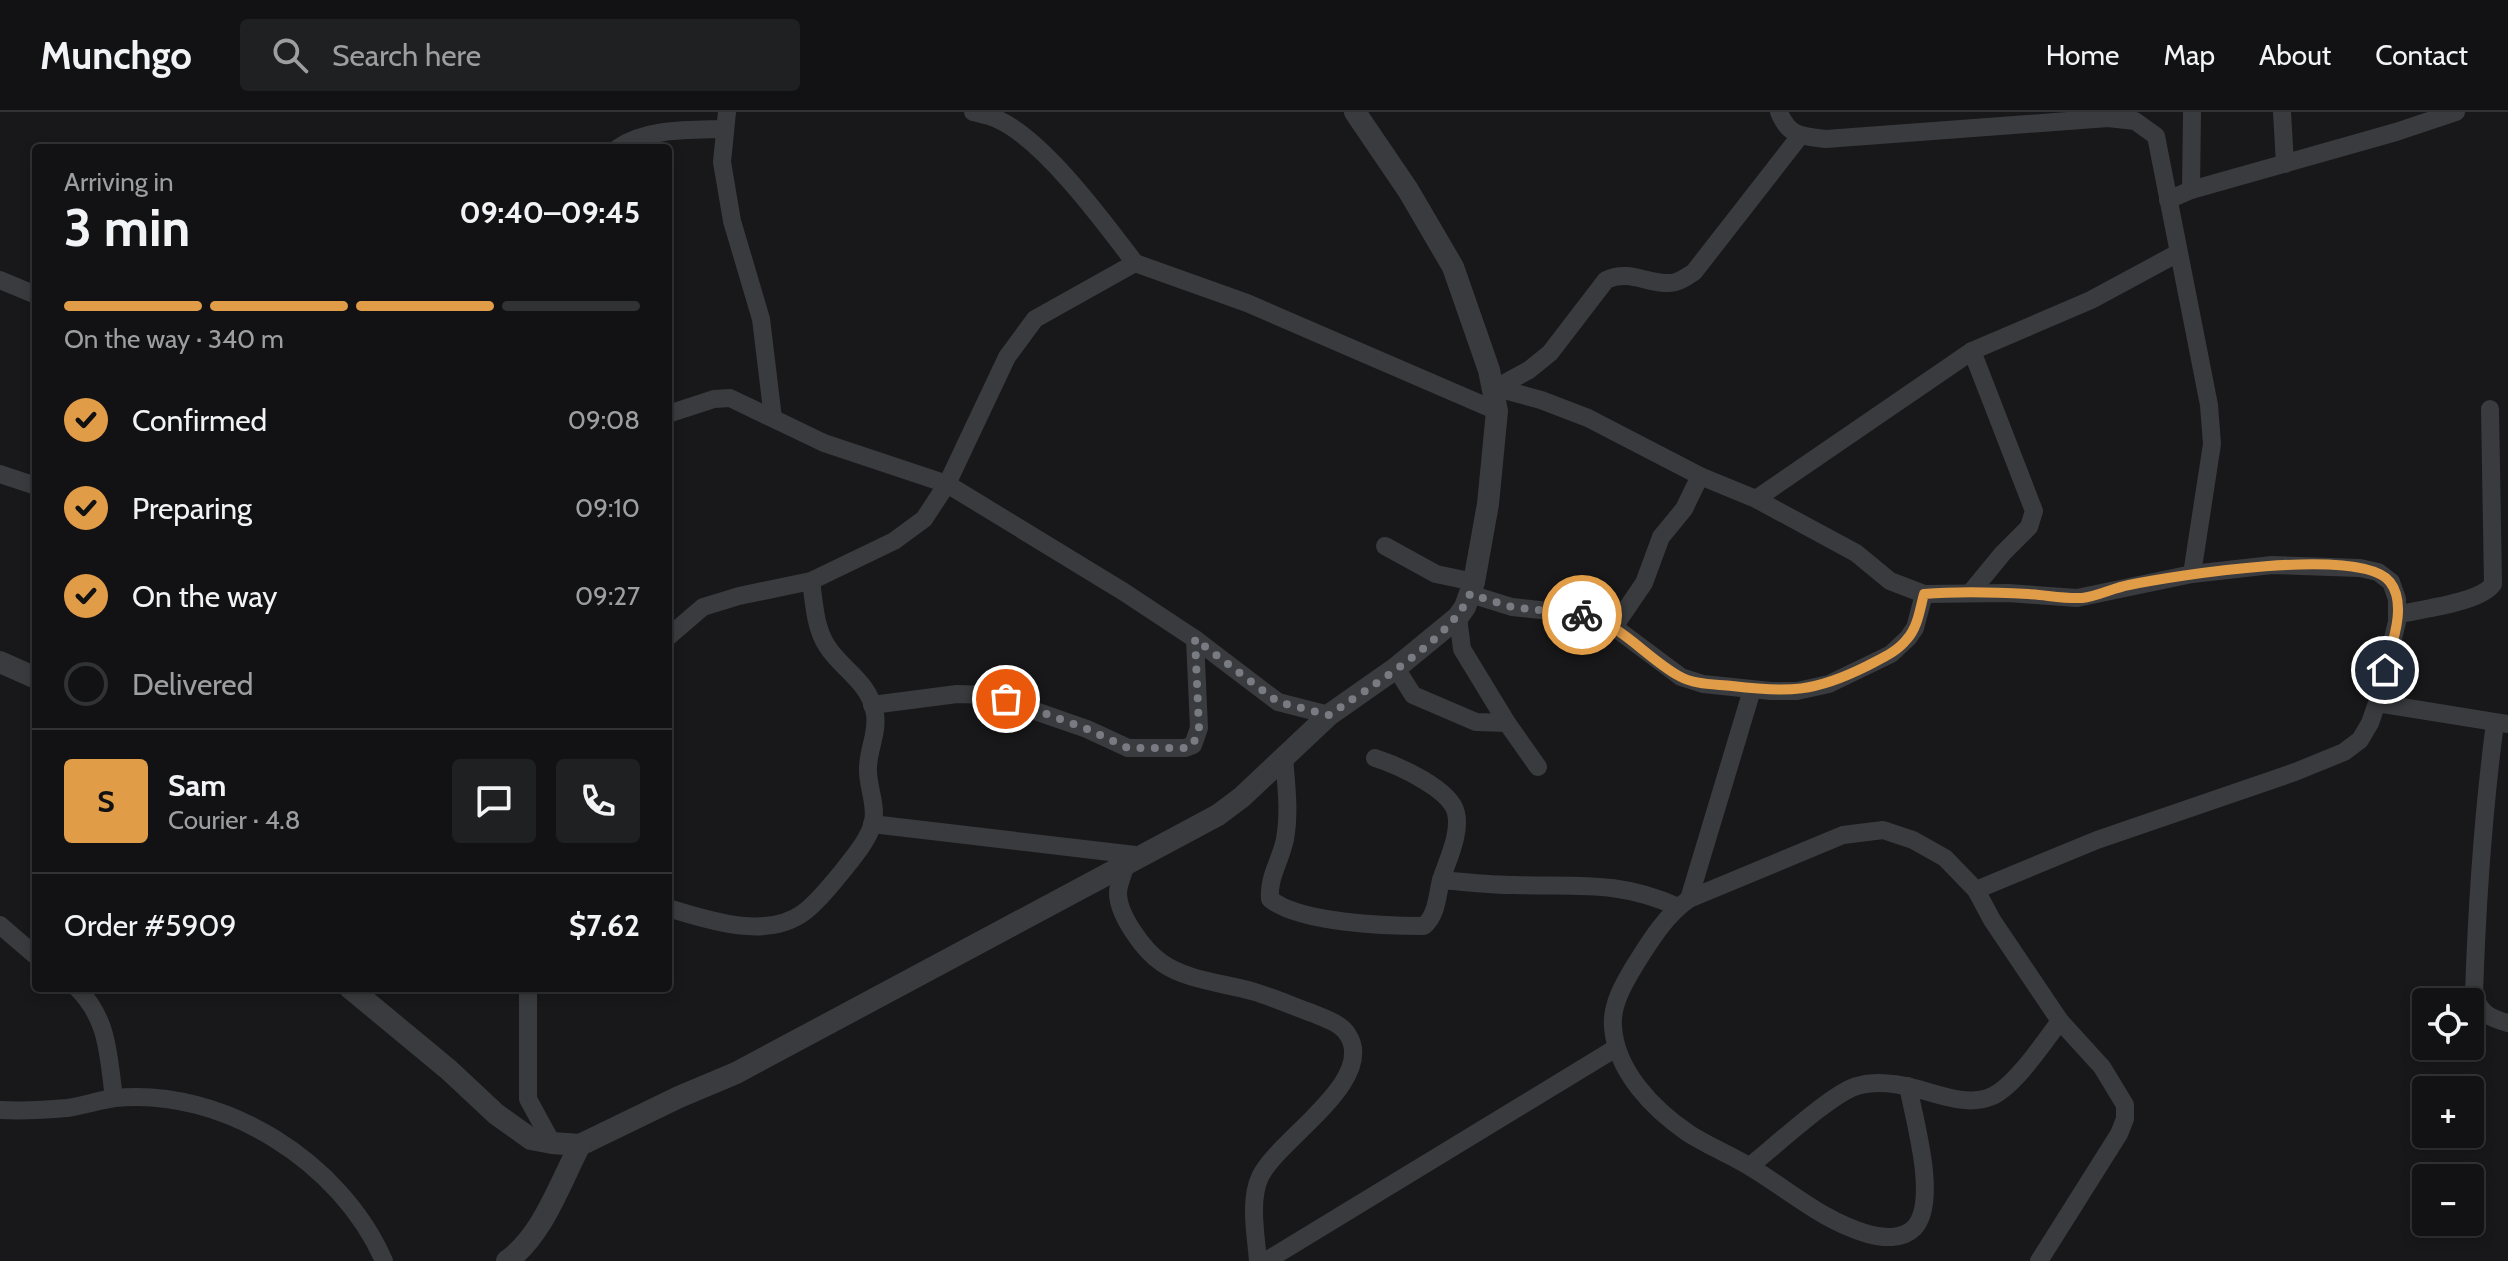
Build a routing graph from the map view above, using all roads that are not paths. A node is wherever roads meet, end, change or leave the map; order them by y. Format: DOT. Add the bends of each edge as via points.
graph roads {
  1 [pos="973,112"];
  2 [pos="1779,112"];
  3 [pos="2192,112"];
  4 [pos="2282,112"];
  5 [pos="2456,112"];
  6 [pos="1359,114"];
  7 [pos="725,120"];
  8 [pos="1800,136"];
  9 [pos="624,144"];
  10 [pos="2285,164"];
  11 [pos="2191,190"];
  12 [pos="2168,200"];
  13 [pos="2178,253"];
  14 [pos="1135,263"];
  15 [pos="0,280"];
  16 [pos="32,293"];
  17 [pos="1972,351"];
  18 [pos="1492,379"];
  19 [pos="2490,409"];
  20 [pos="1497,411"];
  21 [pos="672,413"];
  22 [pos="773,418"];
  23 [pos="0,474"];
  24 [pos="1700,476"];
  25 [pos="947,484"];
  26 [pos="32,485"];
  27 [pos="1756,499"];
  28 [pos="1385,546"];
  29 [pos="2192,574"];
  30 [pos="811,581"];
  31 [pos="1472,588"];
  32 [pos="1971,592"];
  33 [pos="1924,594"];
  34 [pos="2397,615"];
  35 [pos="1458,617"];
  36 [pos="1614,627"];
  37 [pos="672,634"];
  38 [pos="1195,639"];
  39 [pos="0,662"];
  40 [pos="1396,668"];
  41 [pos="32,676"];
  42 [pos="1752,690"];
  43 [pos="2377,703"];
  44 [pos="872,705"];
  45 [pos="1329,715"];
  46 [pos="1507,723"];
  47 [pos="2502,724"];
  48 [pos="1284,757"];
  49 [pos="1375,758"];
  50 [pos="1538,767"];
  51 [pos="872,824"];
  52 [pos="1135,860"];
  53 [pos="1441,880"];
  54 [pos="1976,890"];
  55 [pos="1683,903"];
  56 [pos="672,909"];
  57 [pos="0,925"];
  58 [pos="32,953"];
  59 [pos="80,992"];
  60 [pos="355,992"];
  61 [pos="528,992"];
  62 [pos="2060,1021"];
  63 [pos="2508,1023"];
  64 [pos="1616,1048"];
  65 [pos="1908,1086"];
  66 [pos="114,1098"];
  67 [pos="0,1110"];
  68 [pos="552,1143"];
  69 [pos="580,1145"];
  70 [pos="1750,1166"];
  71 [pos="513,1259"];
  72 [pos="384,1261"];
  73 [pos="1258,1261"];
  74 [pos="1266,1261"];
  75 [pos="2039,1261"];
  1 -- 14 [label="street" via="998,120 1029,140"];
  2 -- 8 [label="street" via="1784,126"];
  3 -- 11 [label="street"];
  4 -- 10 [label="street"];
  5 -- 10 [label="street"];
  6 -- 18 [label="street" via="1453,267"];
  7 -- 9 [label="street"];
  7 -- 22 [label="street" via="722,162 729,208 761,319"];
  8 -- 12 [label="street" via="1856,138 2108,118 2135,121 2156,136"];
  8 -- 18 [label="street" via="1694,272 1671,283 1634,276 1606,280 1550,353 1529,370"];
  10 -- 11 [label="street"];
  11 -- 12 [label="street"];
  12 -- 13 [label="street"];
  13 -- 17 [label="street" via="2091,300"];
  13 -- 29 [label="street" via="2212,444"];
  14 -- 20 [label="street" via="1260,308"];
  14 -- 25 [label="street" via="1035,319 1007,357"];
  15 -- 16 [label="street"];
  17 -- 27 [label="street"];
  17 -- 32 [label="street" via="2034,511 2029,527"];
  18 -- 20 [label="street"];
  18 -- 24 [label="street" via="1588,418"];
  19 -- 34 [label="street" via="2493,584 2475,597"];
  20 -- 31 [label="street" via="1488,504"];
  21 -- 22 [label="street" via="730,398"];
  22 -- 25 [label="street" via="824,443"];
  23 -- 26 [label="street"];
  24 -- 27 [label="street"];
  24 -- 36 [label="street" via="1684,509 1661,537 1644,583"];
  25 -- 30 [label="street" via="924,519 894,541"];
  25 -- 38 [label="street"];
  27 -- 33 [label="street" via="1856,553 1890,581"];
  28 -- 31 [label="street"];
  29 -- 32 [label="street" via="2077,598"];
  29 -- 34 [label="street" via="2272,565 2360,568 2391,582"];
  30 -- 37 [label="street" via="703,607"];
  30 -- 44 [label="street" via="824,642"];
  31 -- 35 [label="street"];
  31 -- 36 [label="street" via="1512,607 1586,615"];
  32 -- 33 [label="street"];
  33 -- 42 [label="street" via="1915,628 1891,654 1829,684 1797,691"];
  34 -- 43 [label="street"];
  35 -- 40 [label="street"];
  35 -- 46 [label="street" via="1462,649"];
  36 -- 42 [label="street" via="1681,677"];
  38 -- 44 [label="street" via="1199,728 1193,745 1185,748 1128,748 989,695"];
  38 -- 45 [label="street" via="1278,702"];
  39 -- 41 [label="street"];
  40 -- 45 [label="street"];
  40 -- 46 [label="street" via="1413,695 1476,722"];
  42 -- 55 [label="street"];
  43 -- 47 [label="street"];
  43 -- 54 [label="street" via="2360,740 2344,752 2097,840"];
  44 -- 51 [label="street" via="875,730 867,766"];
  45 -- 48 [label="street"];
  46 -- 50 [label="street"];
  47 -- 63 [label="street" via="2484,807 2474,994 2490,1019"];
  48 -- 52 [label="street" via="1218,815"];
  48 -- 53 [label="street" via="1288,807 1285,840 1269,888 1274,903 1328,919 1424,926 1434,911"];
  49 -- 53 [label="street" via="1428,783 1452,803 1456,829"];
  51 -- 52 [label="street"];
  51 -- 56 [label="street" via="857,852 802,914 778,924 722,923"];
  52 -- 69 [label="street" via="736,1073"];
  52 -- 73 [label="street" via="1118,893 1128,928 1161,963 1331,1021 1350,1040 1352,1068 1341,1086 1261,1175 1255,1193"];
  53 -- 55 [label="street" via="1621,887"];
  54 -- 55 [label="street" via="1945,858 1883,830 1843,835"];
  54 -- 62 [label="street"];
  55 -- 64 [label="street" via="1654,935 1617,998 1612,1024"];
  57 -- 58 [label="street"];
  59 -- 66 [label="street" via="104,1028"];
  60 -- 68 [label="street" via="496,1114 531,1139"];
  61 -- 68 [label="street" via="528,1099"];
  62 -- 65 [label="street" via="2029,1061 1990,1097 1946,1097"];
  62 -- 75 [label="street" via="2120,1093 2125,1119"];
  64 -- 70 [label="street" via="1634,1083 1668,1118"];
  64 -- 74 [label="street"];
  65 -- 70 [label="street" via="1856,1086"];
  65 -- 70 [label="street" via="1925,1202 1913,1229 1899,1237 1867,1234 1821,1216"];
  66 -- 67 [label="street" via="69,1108"];
  66 -- 72 [label="street" via="186,1101 242,1119 336,1190 375,1240"];
  68 -- 69 [label="street"];
  69 -- 71 [label="street" via="540,1224"];
}
